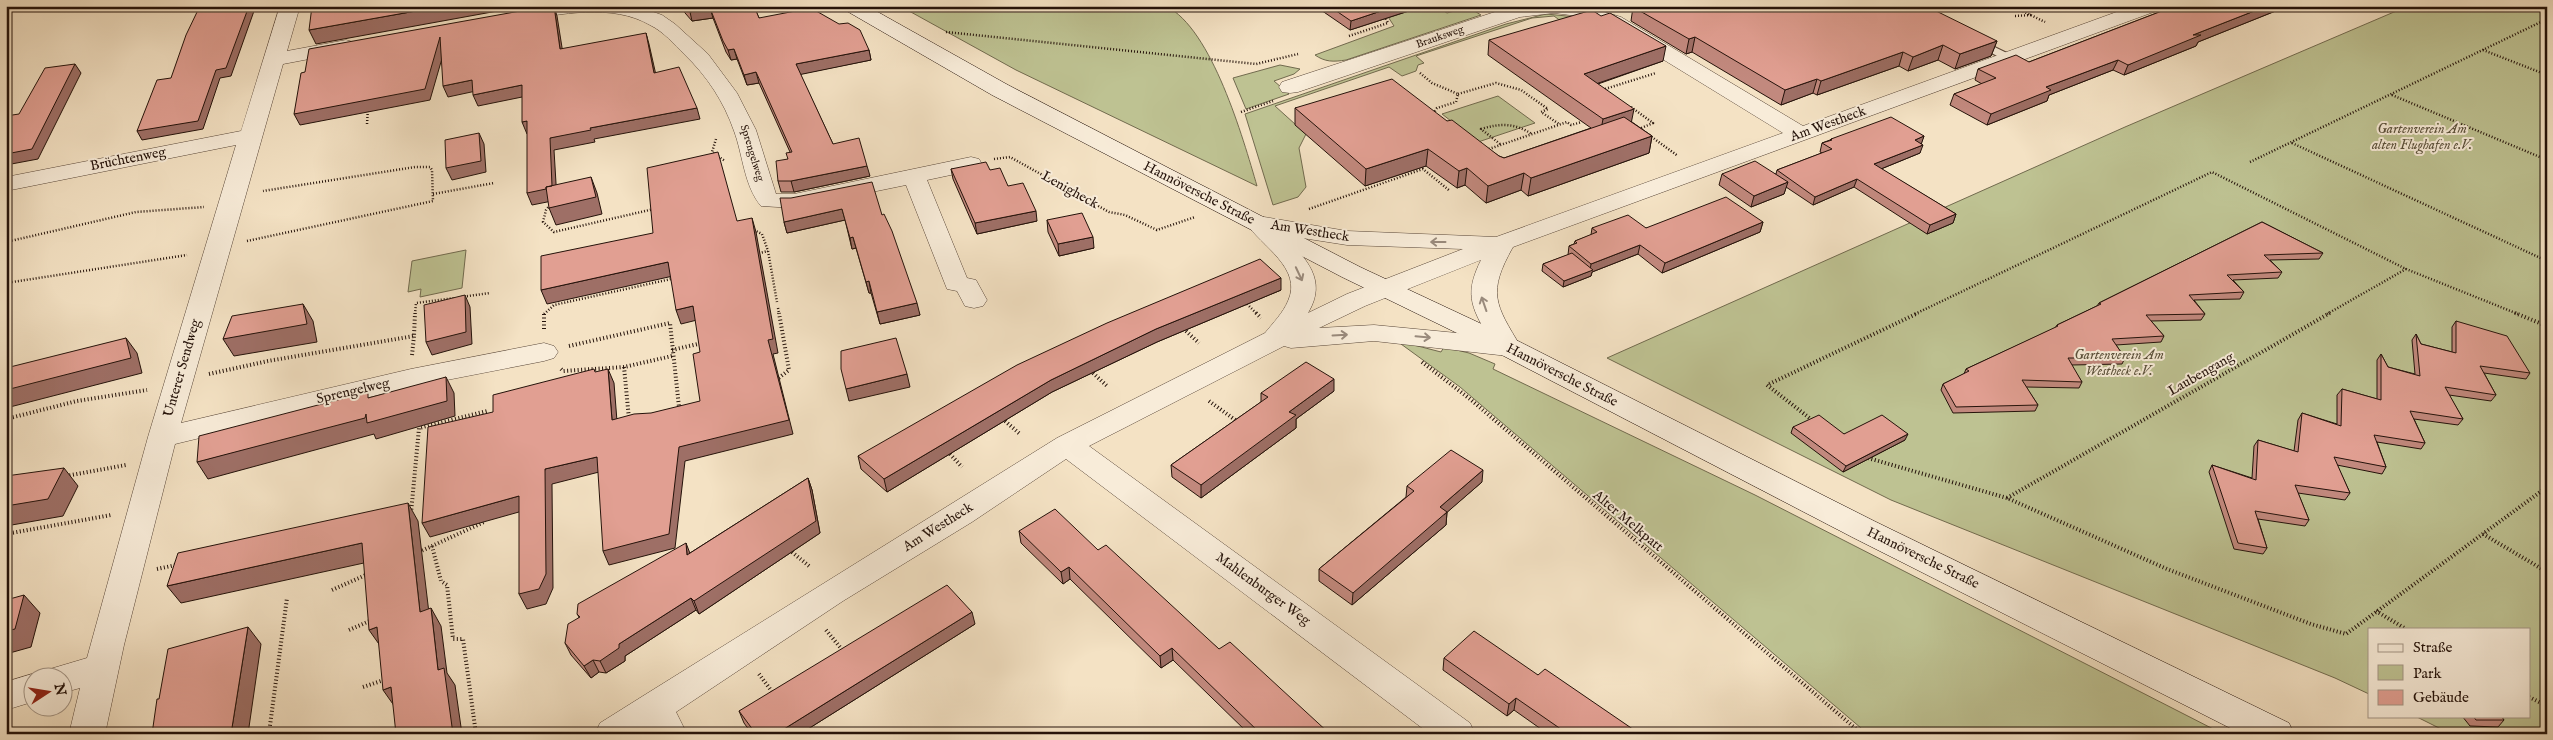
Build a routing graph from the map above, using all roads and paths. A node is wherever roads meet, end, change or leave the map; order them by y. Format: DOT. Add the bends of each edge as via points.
graph roads {
  1 [pos="290,6"];
  2 [pos="852,6"];
  3 [pos="2012,6"];
  4 [pos="2152,6"];
  5 [pos="1383,14"];
  6 [pos="2031,15"];
  7 [pos="2015,16"];
  8 [pos="496,19"];
  9 [pos="2547,19"];
  10 [pos="943,32"];
  11 [pos="1963,35"];
  12 [pos="2073,35"];
  13 [pos="1349,36"];
  14 [pos="360,44"];
  15 [pos="2483,50"];
  16 [pos="1298,54"];
  17 [pos="2010,58"];
  18 [pos="274,59"];
  19 [pos="1685,64"];
  20 [pos="1420,73"];
  21 [pos="2547,75"];
  22 [pos="1290,87"];
  23 [pos="1458,94"];
  24 [pos="1611,94"];
  25 [pos="2391,94"];
  26 [pos="368,102"];
  27 [pos="1624,103"];
  28 [pos="1439,119"];
  29 [pos="1582,122"];
  30 [pos="367,124"];
  31 [pos="1559,125"];
  32 [pos="1532,134"];
  33 [pos="1801,134"];
  34 [pos="250,136"];
  35 [pos="716,139"];
  36 [pos="2292,143"];
  37 [pos="1501,144"];
  38 [pos="1481,151"];
  39 [pos="2547,160"];
  40 [pos="2250,162"];
  41 [pos="971,164"];
  42 [pos="727,166"];
  43 [pos="1700,171"];
  44 [pos="914,176"];
  45 [pos="494,183"];
  46 [pos="6,184"];
  47 [pos="1450,191"];
  48 [pos="433,194"];
  49 [pos="556,201"];
  50 [pos="769,201"];
  51 [pos="230,203"];
  52 [pos="1223,206"];
  53 [pos="659,207"];
  54 [pos="1307,209"];
  55 [pos="1258,223"];
  56 [pos="6,242"];
  57 [pos="1504,242"];
  58 [pos="216,248"];
  59 [pos="768,252"];
  60 [pos="754,254"];
  61 [pos="2547,262"];
  62 [pos="2406,269"];
  63 [pos="678,271"];
  64 [pos="6,283"];
  65 [pos="1386,288"];
  66 [pos="490,293"];
  67 [pos="974,300"];
  68 [pos="777,302"];
  69 [pos="1247,304"];
  70 [pos="778,308"];
  71 [pos="2547,326"];
  72 [pos="1268,329"];
  73 [pos="1186,330"];
  74 [pos="702,344"];
  75 [pos="1199,344"];
  76 [pos="1508,347"];
  77 [pos="672,350"];
  78 [pos="544,352"];
  79 [pos="672,356"];
  80 [pos="1415,357"];
  81 [pos="624,367"];
  82 [pos="1093,373"];
  83 [pos="178,381"];
  84 [pos="774,382"];
  85 [pos="1107,386"];
  86 [pos="1207,400"];
  87 [pos="689,405"];
  88 [pos="679,407"];
  89 [pos="671,409"];
  90 [pos="487,411"];
  91 [pos="637,417"];
  92 [pos="6,419"];
  93 [pos="1005,421"];
  94 [pos="1814,422"];
  95 [pos="1244,426"];
  96 [pos="1020,434"];
  97 [pos="1067,445"];
  98 [pos="160,448"];
  99 [pos="950,454"];
  100 [pos="1862,456"];
  101 [pos="962,467"];
  102 [pos="63,476"];
  103 [pos="2547,487"];
  104 [pos="2007,498"];
  105 [pos="143,509"];
  106 [pos="402,517"];
  107 [pos="484,522"];
  108 [pos="6,534"];
  109 [pos="2483,534"];
  110 [pos="432,546"];
  111 [pos="792,552"];
  112 [pos="415,554"];
  113 [pos="182,564"];
  114 [pos="809,566"];
  115 [pos="373,572"];
  116 [pos="2547,572"];
  117 [pos="125,576"];
  118 [pos="332,590"];
  119 [pos="287,598"];
  120 [pos="2376,612"];
  121 [pos="378,618"];
  122 [pos="824,627"];
  123 [pos="2404,628"];
  124 [pos="349,630"];
  125 [pos="850,659"];
  126 [pos="100,668"];
  127 [pos="758,672"];
  128 [pos="72,676"];
  129 [pos="392,677"];
  130 [pos="362,687"];
  131 [pos="22,691"];
  132 [pos="6,696"];
  133 [pos="2530,698"];
  134 [pos="779,702"];
  135 [pos="2547,706"];
  136 [pos="662,720"];
  137 [pos="87,734"];
  138 [pos="272,734"];
  139 [pos="476,734"];
  140 [pos="613,734"];
  141 [pos="1457,734"];
  142 [pos="1862,734"];
  143 [pos="2276,734"];
  1 -- 18 [label="street, Unterer Sendweg"];
  2 -- 52 [label="street, Hannöversche Straße" via="1000,90"];
  3 -- 6 [label="path"];
  4 -- 12 [label="street, Am Westheck"];
  5 -- 13 [label="path" via="1388,23"];
  6 -- 7 [label="path"];
  6 -- 12 [label="path"];
  8 -- 50 [label="street, Sprengelweg" via="596,6 636,12 665,25 702,58 729,94 748,133 763,194"];
  9 -- 15 [label="path"];
  10 -- 16 [label="path" via="1256,64"];
  11 -- 17 [label="lane"];
  12 -- 17 [label="street, Am Westheck"];
  14 -- 18 [label="street"];
  15 -- 21 [label="path"];
  15 -- 25 [label="path"];
  17 -- 33 [label="street, Am Westheck"];
  18 -- 34 [label="street, Unterer Sendweg"];
  19 -- 22 [label="street, Brauksweg" via="1614,21 1598,15 1572,9 1535,8 1517,11"];
  19 -- 24 [label="path" via="1605,89"];
  19 -- 33 [label="street, Brauksweg"];
  20 -- 23 [label="path" via="1432,83"];
  23 -- 28 [label="path" via="1456,102 1432,113"];
  23 -- 31 [label="path" via="1496,83 1521,90 1548,109 1541,112"];
  25 -- 36 [label="path"];
  25 -- 39 [label="path"];
  26 -- 30 [label="path"];
  27 -- 43 [label="path" via="1653,123 1638,128"];
  29 -- 31 [label="path"];
  31 -- 32 [label="path"];
  32 -- 37 [label="path"];
  32 -- 37 [label="path" via="1522,127 1503,122 1480,129"];
  33 -- 43 [label="street, Am Westheck"];
  34 -- 46 [label="street, Brüchtenweg"];
  34 -- 51 [label="street, Unterer Sendweg"];
  35 -- 42 [label="path" via="712,152 724,158"];
  36 -- 40 [label="path"];
  36 -- 61 [label="path"];
  37 -- 38 [label="path"];
  41 -- 44 [label="street"];
  41 -- 52 [label="path, Lenigheck" via="1010,157 1109,212 1125,215 1157,230"];
  43 -- 57 [label="street, Am Westheck"];
  44 -- 50 [label="street" via="794,201"];
  44 -- 67 [label="street" via="956,283 967,286"];
  45 -- 48 [label="path"];
  47 -- 54 [label="path" via="1423,169"];
  48 -- 51 [label="path" via="432,170 422,167"];
  48 -- 58 [label="path" via="433,201"];
  49 -- 53 [label="path" via="550,202 543,222 554,232"];
  50 -- 59 [label="path" via="749,214 751,229 762,234"];
  51 -- 56 [label="path" via="136,212"];
  51 -- 58 [label="street, Unterer Sendweg"];
  52 -- 55 [label="street, Hannöversche Straße"];
  57 -- 55 [label="street, Am Westheck, one-way" via="1376,240"];
  55 -- 65 [label="street, Hannöversche Straße"];
  55 -- 72 [label="street, Am Westheck, one-way" via="1291,259 1304,284 1303,296"];
  57 -- 65 [label="street, Am Westheck"];
  76 -- 57 [label="street, one-way" via="1486,310 1481,294 1486,273"];
  58 -- 64 [label="path" via="190,255"];
  58 -- 83 [label="street, Unterer Sendweg"];
  59 -- 60 [label="path"];
  59 -- 68 [label="path"];
  62 -- 71 [label="path"];
  62 -- 94 [label="path" via="2212,172 1767,385"];
  62 -- 104 [label="path, Laubengang"];
  63 -- 78 [label="path" via="670,273 671,279 554,305 544,313"];
  65 -- 72 [label="street, Am Westheck"];
  65 -- 76 [label="street, Hannöversche Straße"];
  66 -- 83 [label="path" via="416,303 414,336 268,361"];
  69 -- 72 [label="path"];
  70 -- 84 [label="path" via="789,370"];
  72 -- 76 [label="street, Am Westheck, one-way" via="1425,336"];
  72 -- 97 [label="street, Am Westheck" via="1137,408"];
  73 -- 75 [label="path"];
  74 -- 77 [label="path"];
  76 -- 143 [label="street, Hannöversche Straße" via="1863,529"];
  77 -- 78 [label="path" via="670,323"];
  77 -- 79 [label="path"];
  78 -- 81 [label="path" via="563,371"];
  78 -- 98 [label="street, Sprengelweg" via="411,378"];
  79 -- 81 [label="path"];
  79 -- 88 [label="path"];
  80 -- 142 [label="path, Alter Melkpatt" via="1470,399"];
  81 -- 91 [label="path" via="628,419"];
  82 -- 85 [label="path"];
  83 -- 92 [label="path"];
  83 -- 98 [label="street, Unterer Sendweg"];
  86 -- 95 [label="path"];
  87 -- 88 [label="path"];
  88 -- 89 [label="path"];
  90 -- 106 [label="path" via="419,428 411,515"];
  93 -- 96 [label="path"];
  97 -- 136 [label="street, Am Westheck"];
  97 -- 141 [label="street, Mahlenburger Weg"];
  98 -- 102 [label="path"];
  98 -- 105 [label="street, Unterer Sendweg"];
  99 -- 101 [label="path"];
  100 -- 104 [label="path"];
  103 -- 109 [label="path"];
  104 -- 120 [label="path" via="2167,569 2320,626 2346,634"];
  105 -- 108 [label="path"];
  105 -- 117 [label="street, Unterer Sendweg"];
  107 -- 110 [label="path"];
  109 -- 116 [label="path"];
  109 -- 120 [label="path"];
  110 -- 112 [label="path"];
  110 -- 139 [label="path" via="441,581 447,585 453,639 463,639"];
  111 -- 114 [label="path"];
  113 -- 117 [label="path"];
  115 -- 118 [label="path"];
  117 -- 126 [label="street, Unterer Sendweg"];
  119 -- 138 [label="path" via="269,734"];
  120 -- 123 [label="path"];
  121 -- 124 [label="path"];
  122 -- 125 [label="path"];
  126 -- 128 [label="street"];
  126 -- 137 [label="street, Unterer Sendweg"];
  127 -- 134 [label="path"];
  129 -- 130 [label="path"];
  131 -- 132 [label="street"];
  133 -- 135 [label="path"];
  136 -- 140 [label="street, Am Westheck"];
}
